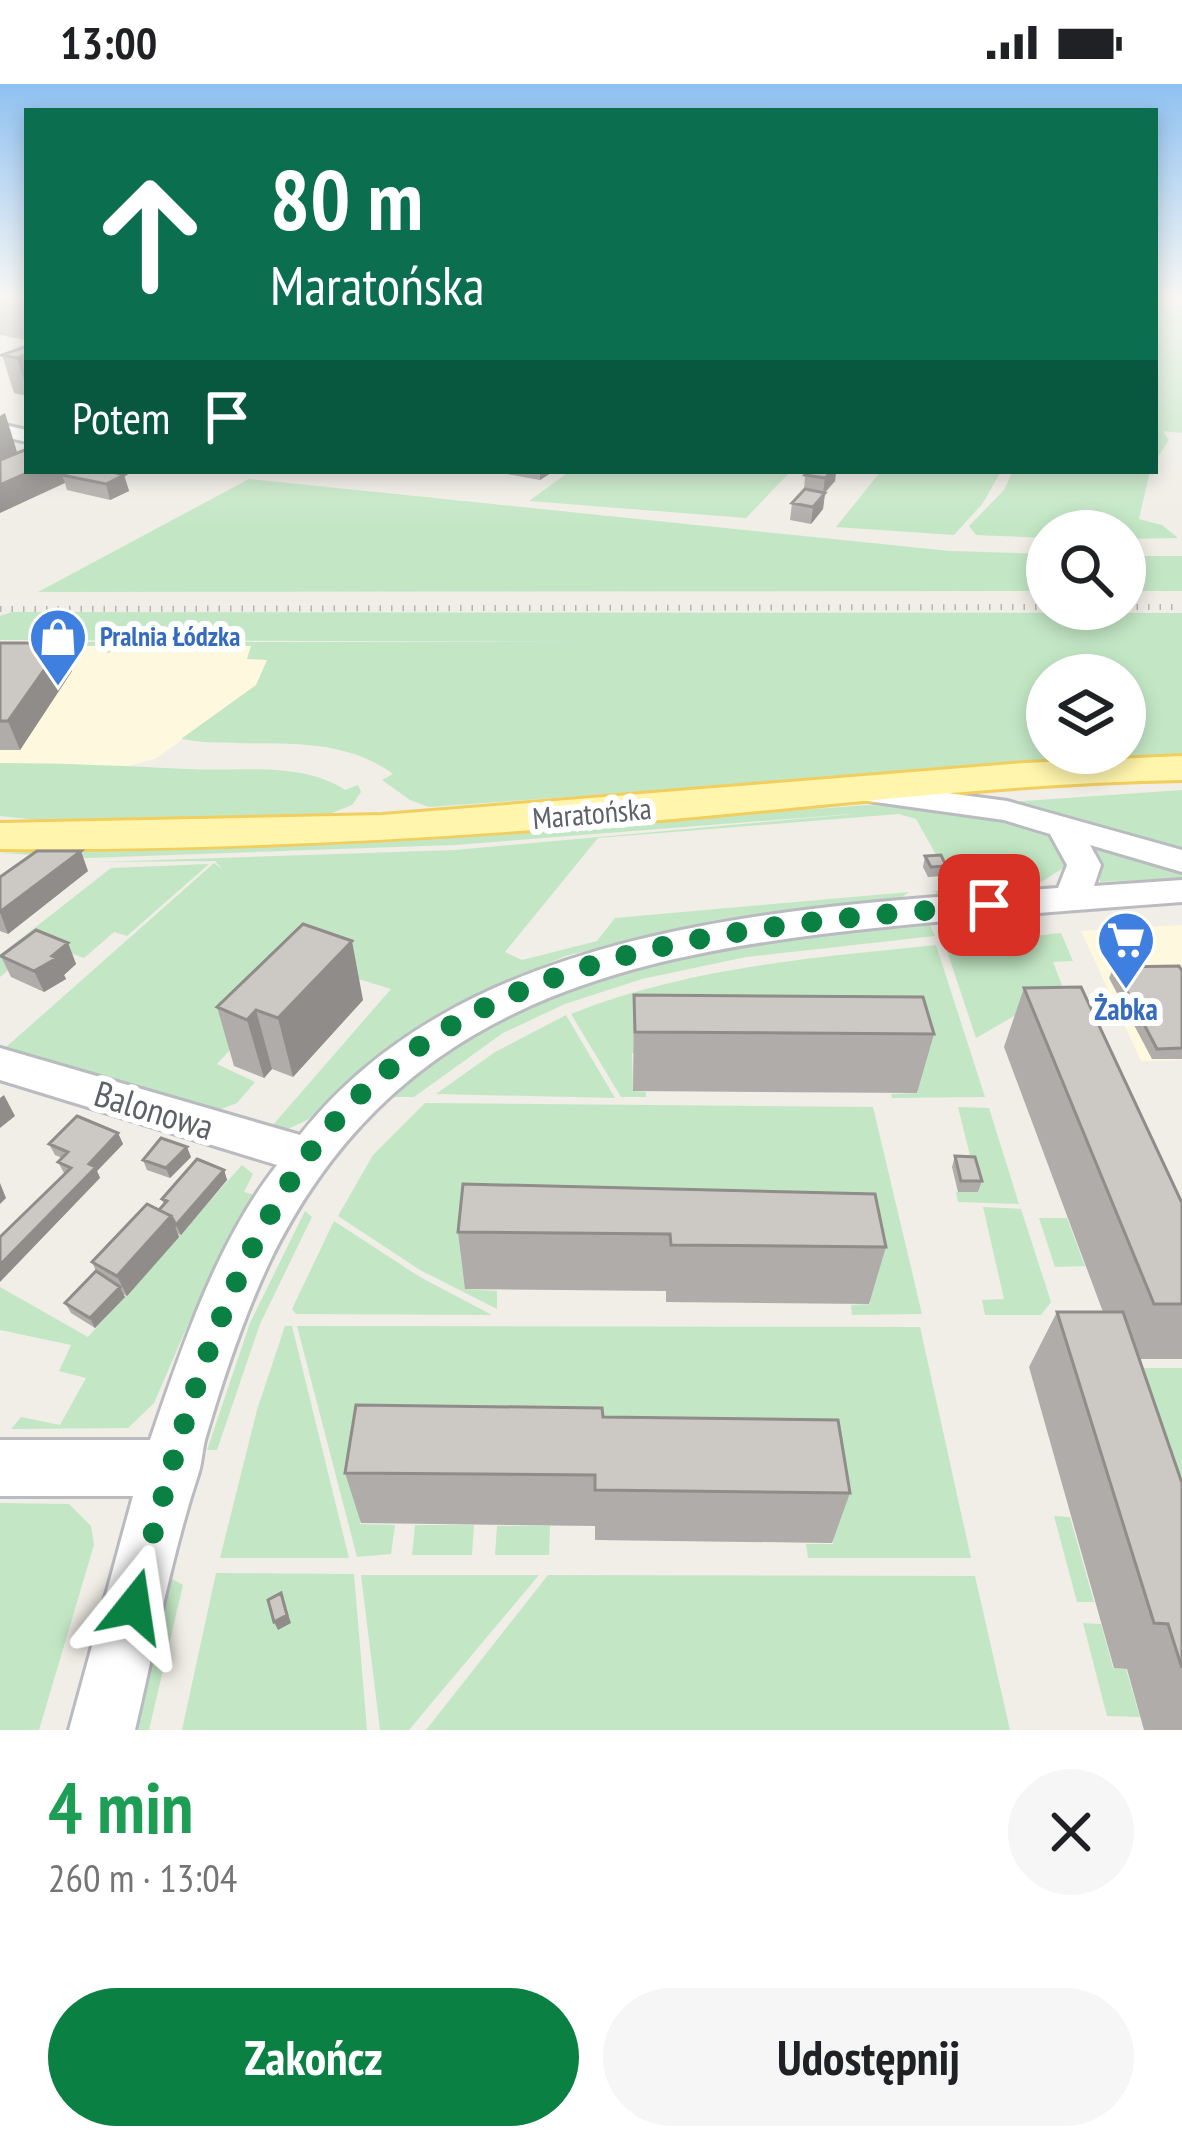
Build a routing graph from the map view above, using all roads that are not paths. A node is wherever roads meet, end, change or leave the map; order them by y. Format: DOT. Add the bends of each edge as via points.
graph roads {
  1 [pos="1182,768"];
  2 [pos="856,791"];
  3 [pos="1061,824"];
  4 [pos="0,836"];
  5 [pos="1182,861"];
  6 [pos="1182,891"];
  7 [pos="1072,898"];
  8 [pos="0,1064"];
  9 [pos="308,1156"];
  10 [pos="0,1468"];
  11 [pos="172,1468"];
  12 [pos="102,1730"];
  1 -- 2 [label="main road, Maratońska"];
  2 -- 3 [label="street"];
  2 -- 4 [label="main road, Maratońska" via="478,823"];
  3 -- 5 [label="street"];
  3 -- 7 [label="street" via="1084,865"];
  6 -- 7 [label="street"];
  7 -- 9 [label="street" via="758,928 582,967 426,1044 345,1110"];
  8 -- 9 [label="street, Balonowa"];
  9 -- 11 [label="street" via="220,1324"];
  10 -- 11 [label="street"];
  11 -- 12 [label="street"];
}
